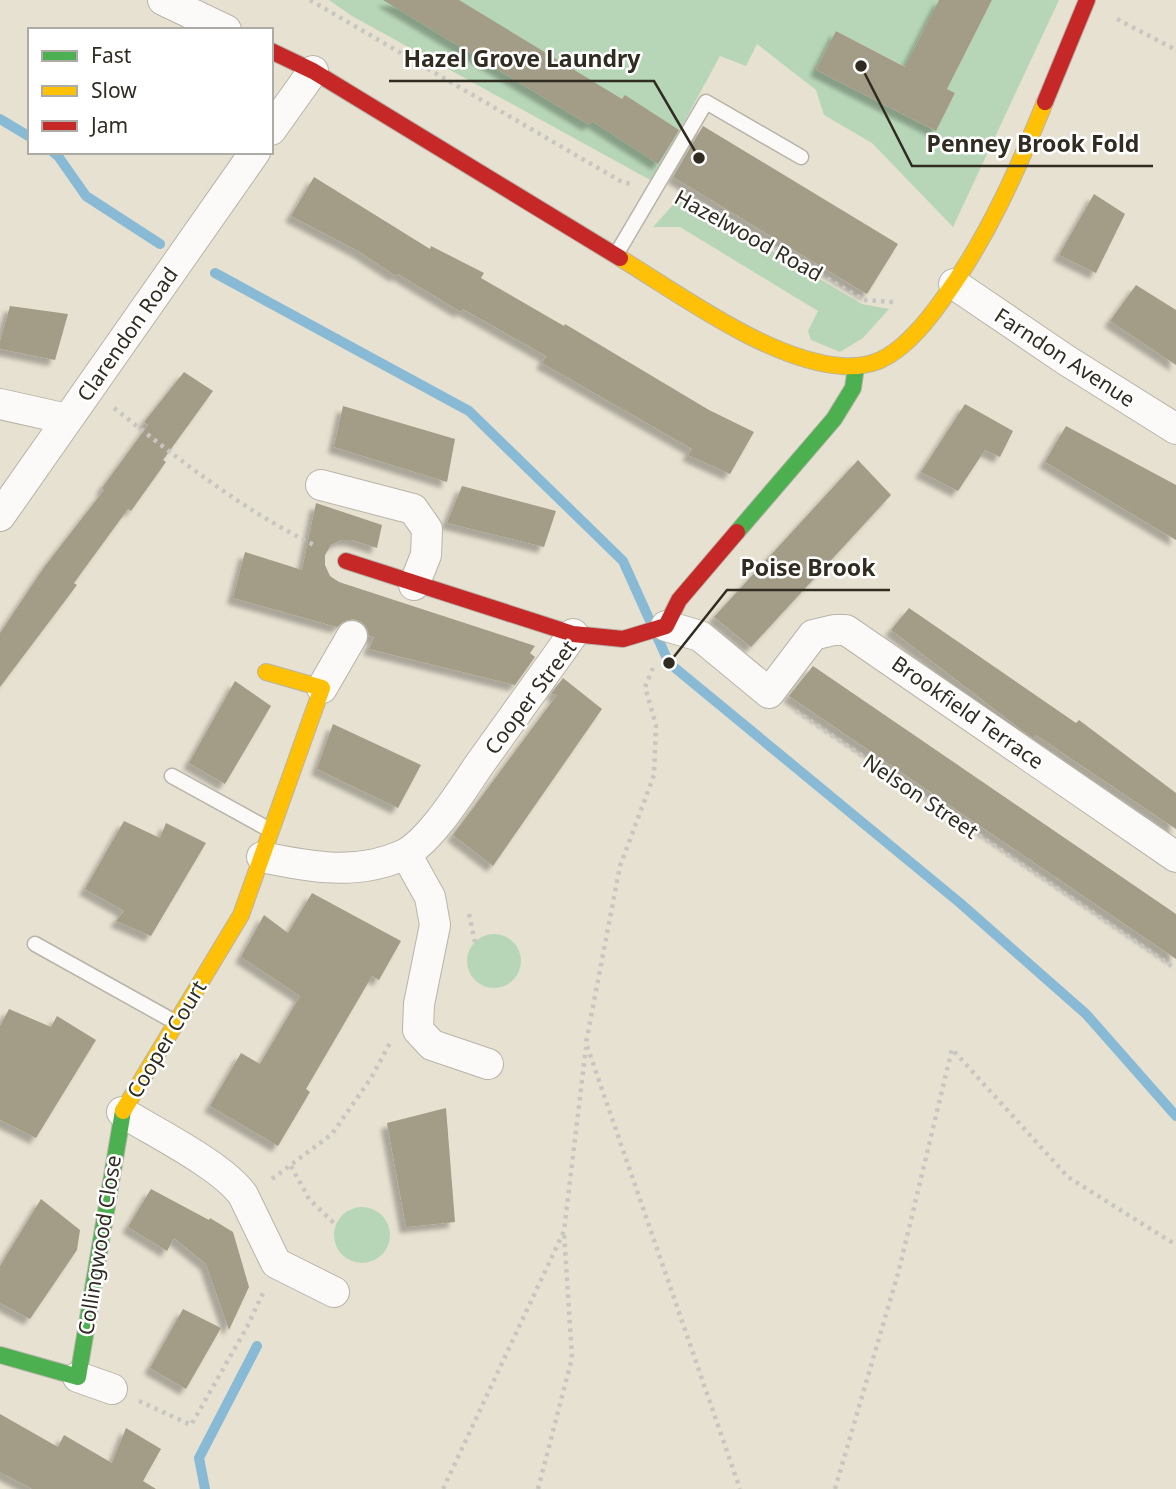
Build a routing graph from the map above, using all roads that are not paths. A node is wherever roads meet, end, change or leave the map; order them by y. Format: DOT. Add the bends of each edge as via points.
graph roads {
  1 [pos="163,0"];
  2 [pos="1086,1"];
  3 [pos="222,28"];
  4 [pos="273,52"];
  5 [pos="313,71"];
  6 [pos="273,127"];
  7 [pos="254,154"];
  8 [pos="801,157"];
  9 [pos="616,255"];
  10 [pos="947,294"];
  11 [pos="856,367"];
  12 [pos="0,404"];
  13 [pos="67,419"];
  14 [pos="1176,429"];
  15 [pos="321,485"];
  16 [pos="0,516"];
  17 [pos="346,561"];
  18 [pos="414,585"];
  19 [pos="666,626"];
  20 [pos="573,634"];
  21 [pos="352,636"];
  22 [pos="266,672"];
  23 [pos="322,688"];
  24 [pos="172,776"];
  25 [pos="267,844"];
  26 [pos="406,854"];
  27 [pos="1176,857"];
  28 [pos="35,944"];
  29 [pos="176,1022"];
  30 [pos="488,1064"];
  31 [pos="122,1112"];
  32 [pos="334,1293"];
  33 [pos="0,1355"];
  34 [pos="78,1377"];
  35 [pos="112,1389"];
  1 -- 3 [label="street"];
  2 -- 10 [label="street" via="1011,178 981,240"];
  4 -- 5 [label="street"];
  5 -- 6 [label="street"];
  5 -- 9 [label="street"];
  7 -- 13 [label="street, Clarendon Road"];
  8 -- 9 [label="lane" via="706,102"];
  9 -- 11 [label="street" via="794,355"];
  10 -- 11 [label="street" via="913,336 887,357"];
  10 -- 14 [label="street, Farndon Avenue" via="1066,360"];
  11 -- 19 [label="street" via="853,388 840,411 680,600"];
  12 -- 13 [label="street"];
  13 -- 16 [label="street, Clarendon Road"];
  15 -- 18 [label="street" via="413,509 427,529 426,555"];
  17 -- 18 [label="street"];
  18 -- 20 [label="street"];
  19 -- 20 [label="street, Cooper Street" via="623,639"];
  19 -- 27 [label="street, Brookfield Terrace" via="700,636 769,693 813,635 846,630"];
  20 -- 26 [label="street, Cooper Street" via="448,809"];
  21 -- 23 [label="street, Cooper Court"];
  22 -- 23 [label="street"];
  23 -- 25 [label="street, Cooper Court"];
  24 -- 25 [label="lane"];
  25 -- 26 [label="street" via="314,868 365,868"];
  25 -- 29 [label="street, Cooper Court" via="241,915"];
  26 -- 30 [label="street" via="430,897 435,925 418,1030 432,1045"];
  28 -- 29 [label="lane"];
  29 -- 31 [label="street, Cooper Court"];
  31 -- 32 [label="street, Cooper Court" via="236,1185 276,1263"];
  31 -- 34 [label="street, Collingwood Close"];
  33 -- 34 [label="street"];
  34 -- 35 [label="street"];
}
